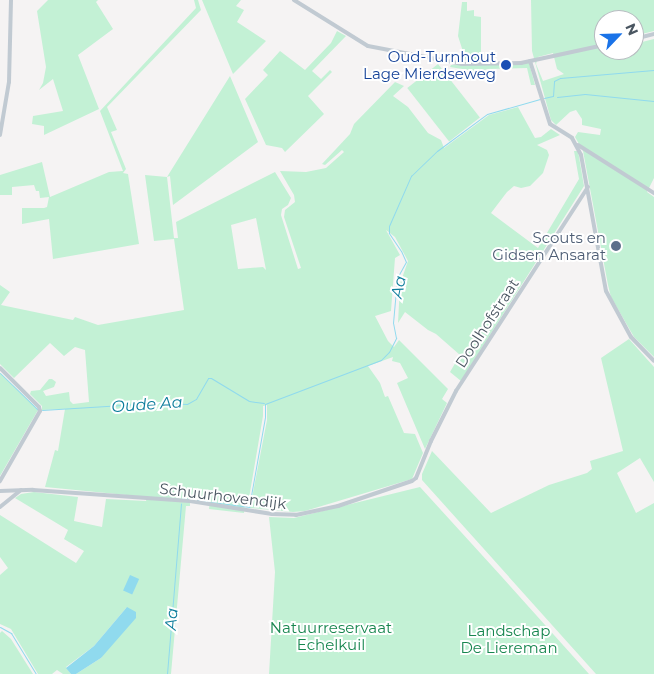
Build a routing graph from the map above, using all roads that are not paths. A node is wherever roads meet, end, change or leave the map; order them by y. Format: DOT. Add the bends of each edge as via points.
graph roads {
  1 [pos="10,0"];
  2 [pos="294,0"];
  3 [pos="594,47"];
  4 [pos="530,61"];
  5 [pos="0,135"];
  6 [pos="578,145"];
  7 [pos="588,187"];
  8 [pos="654,193"];
  9 [pos="654,361"];
  10 [pos="0,368"];
  11 [pos="416,478"];
  12 [pos="0,482"];
  13 [pos="20,490"];
  14 [pos="0,491"];
  15 [pos="0,507"];
  1 -- 5 [label="street" via="9,82"];
  2 -- 4 [label="street" via="368,46 462,64"];
  3 -- 4 [label="street"];
  4 -- 6 [label="street" via="550,124"];
  6 -- 7 [label="street"];
  6 -- 8 [label="street"];
  7 -- 9 [label="street" via="606,291 631,337"];
  7 -- 11 [label="street, Doolhofstraat" via="456,391"];
  10 -- 12 [label="street" via="40,411"];
  11 -- 13 [label="street, Schuurhovendijk" via="338,506 296,515 190,501"];
  13 -- 14 [label="street, Schuurhovendijk"];
  13 -- 15 [label="street"];
}
